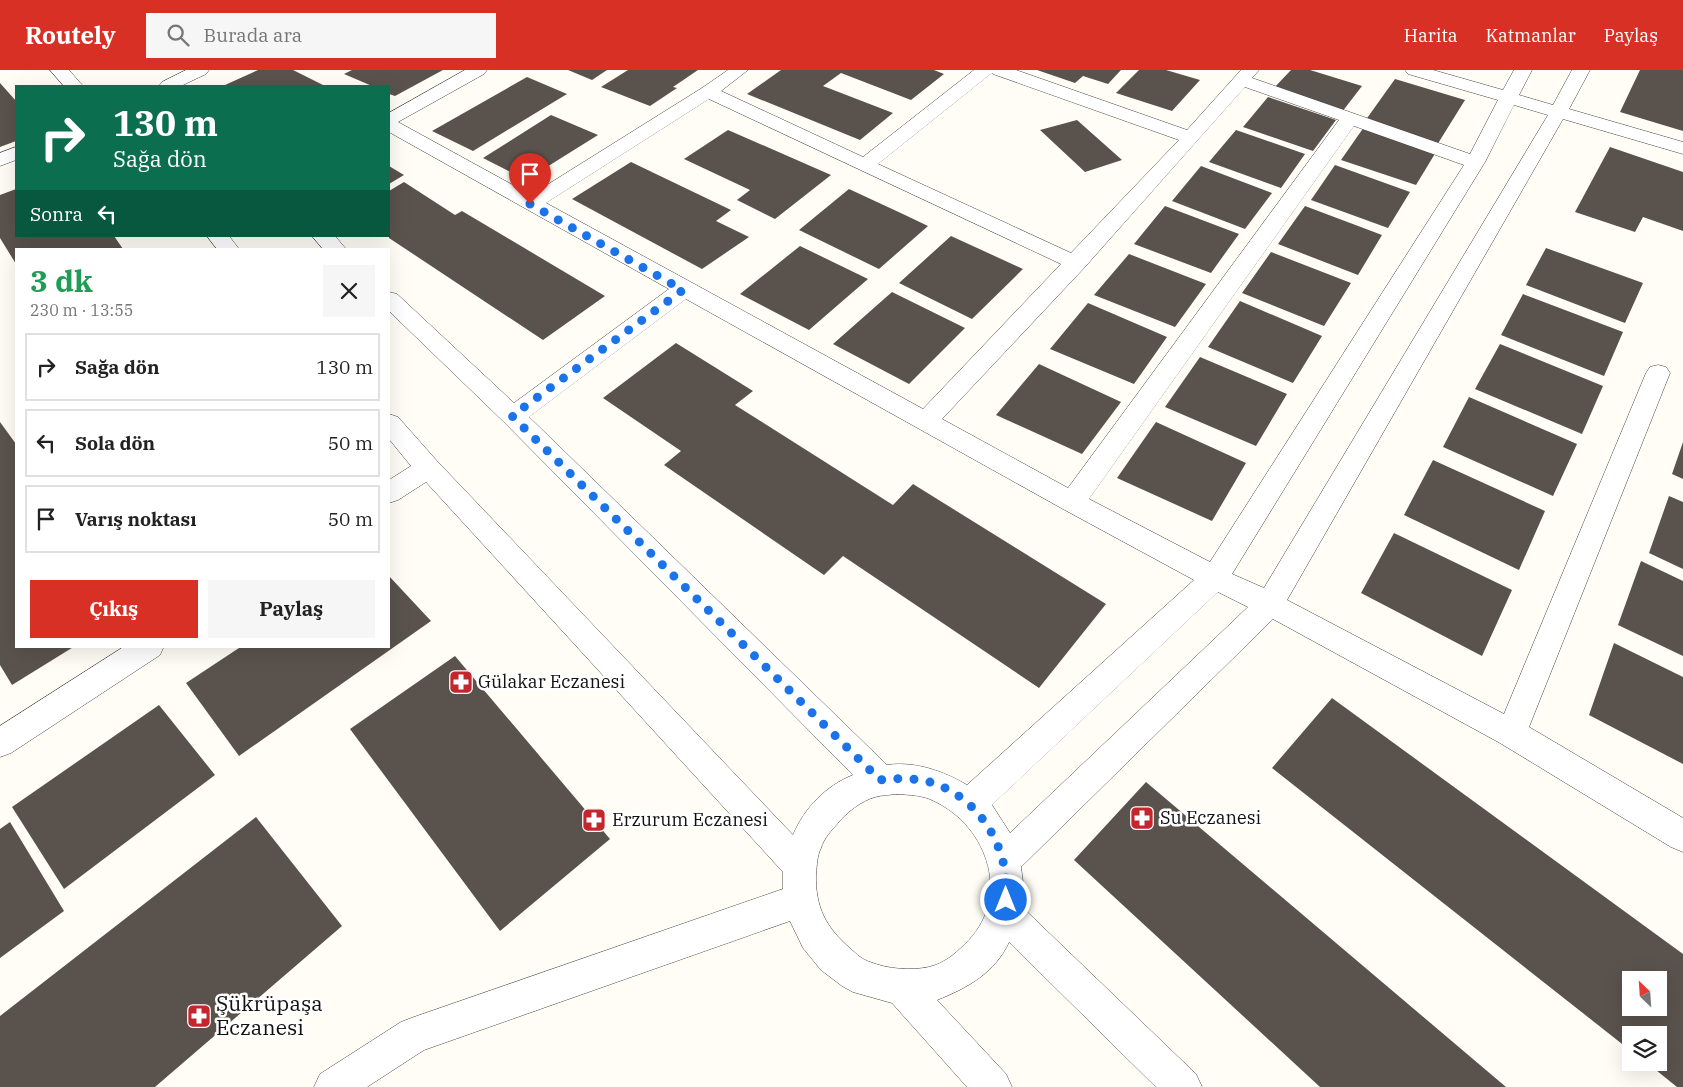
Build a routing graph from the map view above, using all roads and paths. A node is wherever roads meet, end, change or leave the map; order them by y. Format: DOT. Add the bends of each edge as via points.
graph roads {
  1 [pos="59,70"];
  2 [pos="200,70"];
  3 [pos="478,70"];
  4 [pos="739,70"];
  5 [pos="985,70"];
  6 [pos="999,70"];
  7 [pos="1414,70"];
  8 [pos="1524,70"];
  9 [pos="1581,70"];
  10 [pos="1246,75"];
  11 [pos="168,83"];
  12 [pos="73,85"];
  13 [pos="708,92"];
  14 [pos="1508,98"];
  15 [pos="1559,111"];
  16 [pos="390,119"];
  17 [pos="1349,119"];
  18 [pos="390,126"];
  19 [pos="1191,138"];
  20 [pos="1683,148"];
  21 [pos="15,153"];
  22 [pos="0,160"];
  23 [pos="1475,162"];
  24 [pos="865,165"];
  25 [pos="530,204"];
  26 [pos="218,237"];
  27 [pos="323,237"];
  28 [pos="228,248"];
  29 [pos="335,248"];
  30 [pos="1076,263"];
  31 [pos="683,290"];
  32 [pos="390,300"];
  33 [pos="1658,373"];
  34 [pos="512,416"];
  35 [pos="926,421"];
  36 [pos="390,424"];
  37 [pos="428,468"];
  38 [pos="390,492"];
  39 [pos="1072,502"];
  40 [pos="1215,578"];
  41 [pos="1270,604"];
  42 [pos="147,648"];
  43 [pos="1511,733"];
  44 [pos="0,743"];
  45 [pos="880,780"];
  46 [pos="970,804"];
  47 [pos="1683,836"];
  48 [pos="1004,861"];
  49 [pos="800,865"];
  50 [pos="800,900"];
  51 [pos="1004,913"];
  52 [pos="900,987"];
  53 [pos="333,1087"];
  54 [pos="993,1087"];
  55 [pos="1183,1087"];
  1 -- 12 [label="street"];
  2 -- 11 [label="street"];
  3 -- 16 [label="street"];
  4 -- 13 [label="street"];
  5 -- 24 [label="street"];
  6 -- 19 [label="street"];
  7 -- 14 [label="street"];
  8 -- 14 [label="street"];
  9 -- 15 [label="street"];
  10 -- 17 [label="street"];
  10 -- 19 [label="street"];
  13 -- 24 [label="street"];
  13 -- 25 [label="street"];
  14 -- 15 [label="street"];
  14 -- 23 [label="street"];
  15 -- 20 [label="street"];
  15 -- 41 [label="street"];
  17 -- 23 [label="street"];
  17 -- 39 [label="street"];
  18 -- 25 [label="street"];
  19 -- 30 [label="street"];
  21 -- 22 [label="street"];
  23 -- 40 [label="street"];
  24 -- 30 [label="street"];
  25 -- 31 [label="street"];
  26 -- 28 [label="street"];
  27 -- 29 [label="street"];
  30 -- 35 [label="street"];
  31 -- 34 [label="street"];
  31 -- 35 [label="street"];
  32 -- 34 [label="street"];
  33 -- 43 [label="street"];
  34 -- 45 [label="street"];
  35 -- 39 [label="street"];
  36 -- 37 [label="street"];
  37 -- 38 [label="street"];
  37 -- 49 [label="street"];
  39 -- 40 [label="street"];
  40 -- 41 [label="street"];
  40 -- 46 [label="street"];
  41 -- 43 [label="street"];
  41 -- 48 [label="street"];
  42 -- 44 [label="street"];
  43 -- 47 [label="street"];
  45 -- 46 [label="street" via="904,778 927,782 950,790"];
  45 -- 49 [label="street" via="851,790 826,808 809,834"];
  46 -- 48 [label="street" via="991,830"];
  48 -- 51 [label="street" via="1007,886"];
  49 -- 50 [label="street"];
  50 -- 52 [label="street" via="813,932 835,961 866,979"];
  50 -- 53 [label="street" via="414,1035"];
  51 -- 52 [label="street" via="990,943 966,968 936,984"];
  51 -- 55 [label="street"];
  52 -- 54 [label="street"];
}
